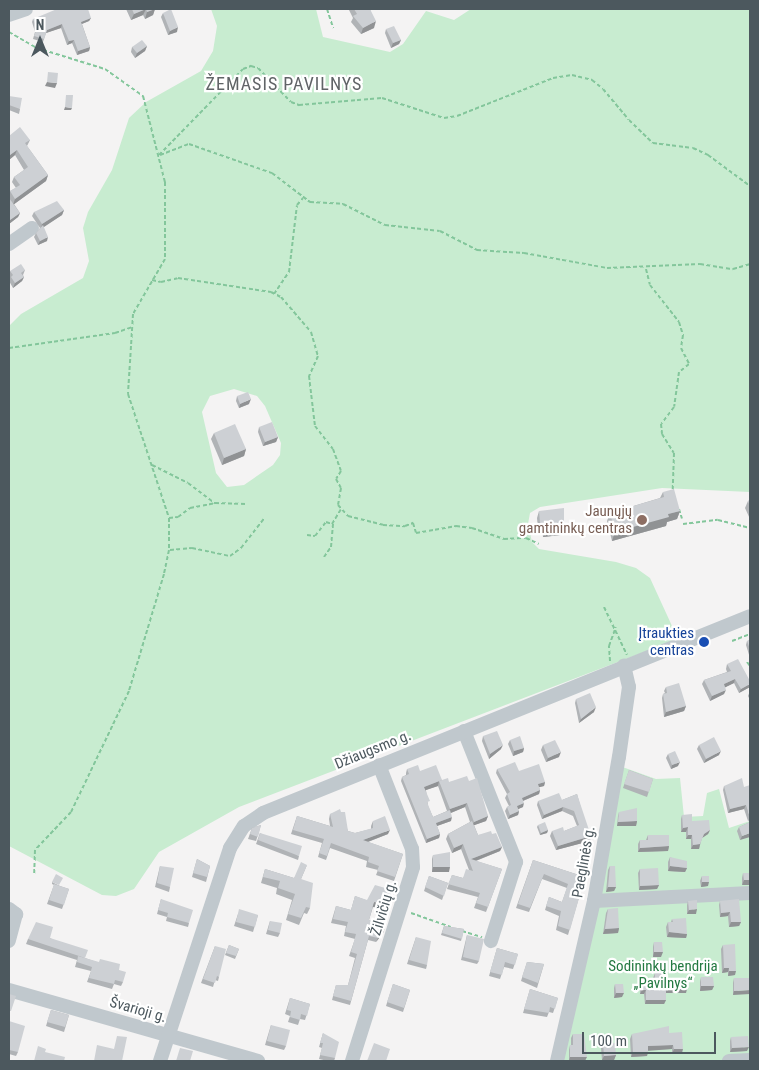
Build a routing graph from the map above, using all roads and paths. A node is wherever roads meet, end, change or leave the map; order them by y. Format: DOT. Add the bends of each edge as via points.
graph roads {
  1 [pos="26,9"];
  2 [pos="327,9"];
  3 [pos="9,14"];
  4 [pos="333,28"];
  5 [pos="9,32"];
  6 [pos="158,156"];
  7 [pos="750,186"];
  8 [pos="304,197"];
  9 [pos="32,228"];
  10 [pos="9,244"];
  11 [pos="750,264"];
  12 [pos="646,268"];
  13 [pos="152,280"];
  14 [pos="274,294"];
  15 [pos="132,327"];
  16 [pos="9,348"];
  17 [pos="152,465"];
  18 [pos="673,491"];
  19 [pos="676,500"];
  20 [pos="216,503"];
  21 [pos="246,504"];
  22 [pos="341,510"];
  23 [pos="169,518"];
  24 [pos="264,519"];
  25 [pos="682,519"];
  26 [pos="333,522"];
  27 [pos="683,524"];
  28 [pos="750,528"];
  29 [pos="307,534"];
  30 [pos="539,544"];
  31 [pos="169,550"];
  32 [pos="324,557"];
  33 [pos="604,607"];
  34 [pos="750,616"];
  35 [pos="616,627"];
  36 [pos="750,634"];
  37 [pos="732,641"];
  38 [pos="747,662"];
  39 [pos="750,666"];
  40 [pos="623,667"];
  41 [pos="464,731"];
  42 [pos="379,765"];
  43 [pos="34,874"];
  44 [pos="750,893"];
  45 [pos="594,901"];
  46 [pos="9,908"];
  47 [pos="401,910"];
  48 [pos="10,936"];
  49 [pos="491,941"];
  50 [pos="9,990"];
  51 [pos="168,1036"];
  52 [pos="750,1060"];
  53 [pos="160,1061"];
  54 [pos="258,1061"];
  55 [pos="352,1061"];
  56 [pos="557,1061"];
  57 [pos="729,1061"];
  1 -- 3 [label="street"];
  2 -- 4 [label="path"];
  5 -- 6 [label="path" via="37,48 105,68 143,96"];
  6 -- 7 [label="path" via="243,68 251,66 258,68 291,102 299,105 382,98 444,118 457,116 553,78 572,75 592,80 604,89 653,143 693,148"];
  6 -- 8 [label="path" via="189,144 272,174"];
  6 -- 13 [label="path" via="165,182 164,258"];
  8 -- 12 [label="path" via="310,202 343,204 385,225 440,231 477,250 524,253 607,268"];
  8 -- 14 [label="path" via="297,205 289,272"];
  9 -- 10 [label="street"];
  11 -- 12 [label="path" via="733,269 700,264"];
  12 -- 18 [label="path" via="650,285 679,322 683,335 681,348 689,364 679,372 674,407 661,424 662,434 674,454"];
  13 -- 14 [label="path" via="161,282 178,278"];
  13 -- 15 [label="path" via="133,314"];
  14 -- 22 [label="path" via="281,297 314,336 318,356 309,376 315,426 332,449 341,472 336,479 341,488 338,506"];
  15 -- 16 [label="path" via="115,334"];
  15 -- 17 [label="path" via="128,394"];
  17 -- 20 [label="path" via="188,483"];
  17 -- 23 [label="path"];
  19 -- 25 [label="path"];
  20 -- 21 [label="path"];
  20 -- 23 [label="path" via="190,508 178,517"];
  22 -- 26 [label="path"];
  22 -- 30 [label="path" via="365,522 405,526 413,523 416,533 456,526 504,539 526,538"];
  23 -- 31 [label="path"];
  24 -- 31 [label="path" via="241,548 230,556 192,548"];
  26 -- 29 [label="path" via="326,522 315,536"];
  26 -- 32 [label="path" via="331,548"];
  27 -- 28 [label="path" via="718,520"];
  31 -- 43 [label="path" via="129,691 71,812 35,850"];
  33 -- 35 [label="path"];
  34 -- 40 [label="street, Džiaugsmo g."];
  35 -- 40 [label="path"];
  35 -- 40 [label="path" via="608,646"];
  36 -- 37 [label="path"];
  38 -- 39 [label="path"];
  40 -- 41 [label="street, Džiaugsmo g."];
  40 -- 45 [label="street, Paeglinės g." via="630,687"];
  41 -- 42 [label="street, Džiaugsmo g."];
  41 -- 49 [label="street" via="516,862"];
  42 -- 47 [label="street, Žilvičių g." via="412,849 412,867"];
  42 -- 51 [label="street, Džiaugsmo g." via="262,813 238,831"];
  44 -- 45 [label="street"];
  45 -- 56 [label="street, Paeglinės g."];
  46 -- 48 [label="street" via="16,914"];
  47 -- 49 [label="path"];
  47 -- 55 [label="street, Žilvičių g."];
  50 -- 51 [label="street, Švarioji g."];
  51 -- 53 [label="street, Džiaugsmo g."];
  51 -- 54 [label="street, Švarioji g."];
  52 -- 57 [label="street"];
}
